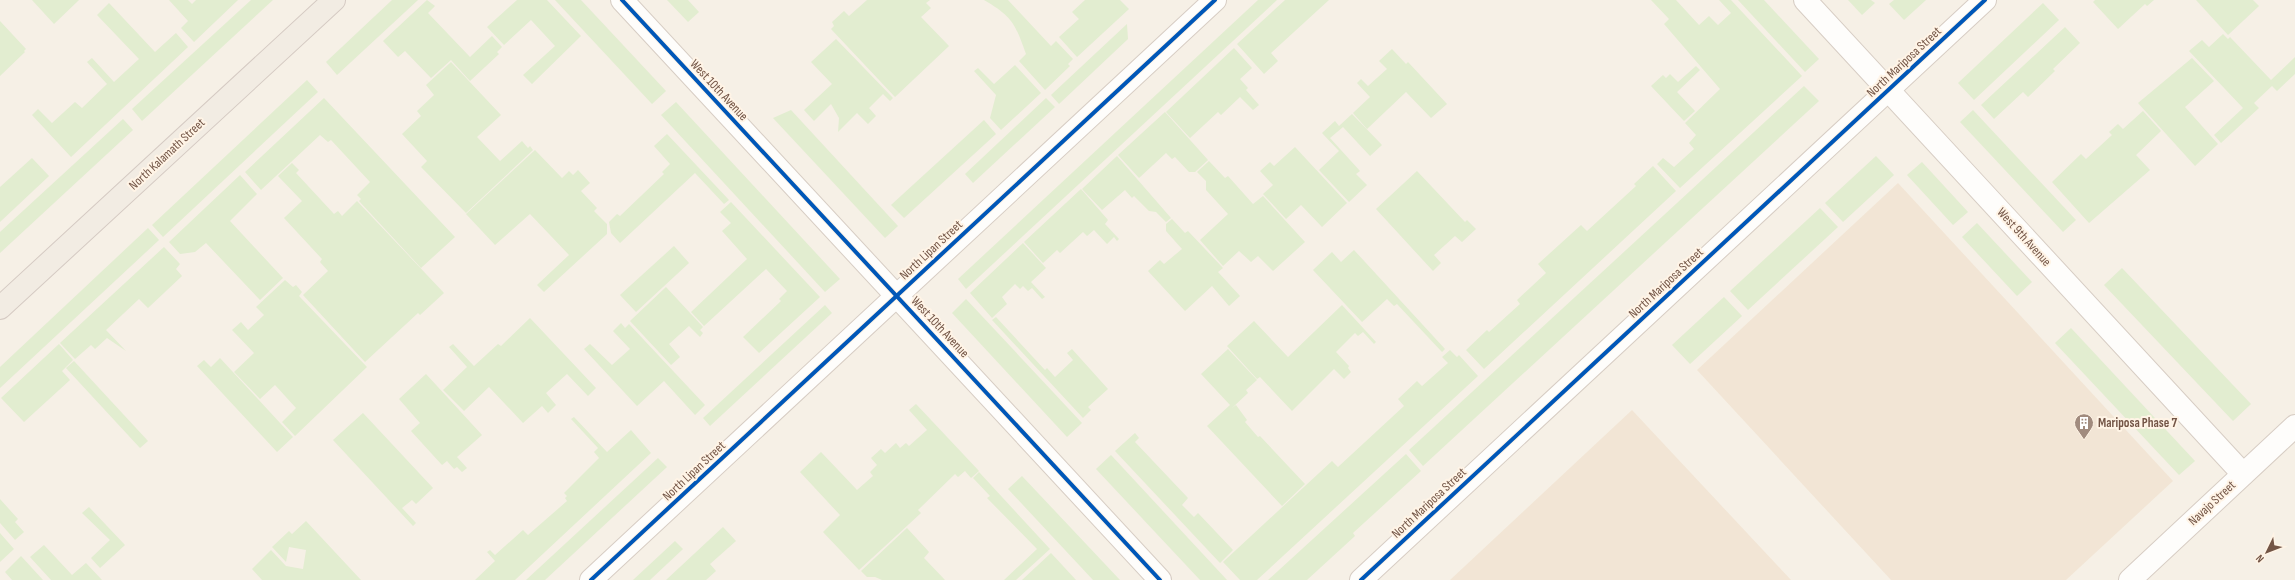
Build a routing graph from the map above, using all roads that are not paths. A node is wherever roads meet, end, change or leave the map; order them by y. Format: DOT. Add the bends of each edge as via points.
graph roads {
  1 [pos="334,0"];
  2 [pos="622,0"];
  3 [pos="1215,0"];
  4 [pos="1805,0"];
  5 [pos="1985,0"];
  6 [pos="1889,90"];
  7 [pos="897,295"];
  8 [pos="0,308"];
  9 [pos="2295,426"];
  10 [pos="2243,474"];
  11 [pos="591,580"];
  12 [pos="1160,580"];
  13 [pos="1361,580"];
  14 [pos="2130,580"];
  1 -- 8 [label="main road, North Kalamath Street"];
  2 -- 7 [label="street, West 10th Avenue"];
  3 -- 7 [label="street, North Lipan Street"];
  4 -- 6 [label="street, West 9th Avenue"];
  5 -- 6 [label="street, North Mariposa Street"];
  6 -- 10 [label="street, West 9th Avenue"];
  6 -- 13 [label="street, North Mariposa Street"];
  7 -- 11 [label="street, North Lipan Street"];
  7 -- 12 [label="street, West 10th Avenue"];
  9 -- 10 [label="street, Navajo Street"];
  10 -- 14 [label="street, Navajo Street"];
}
